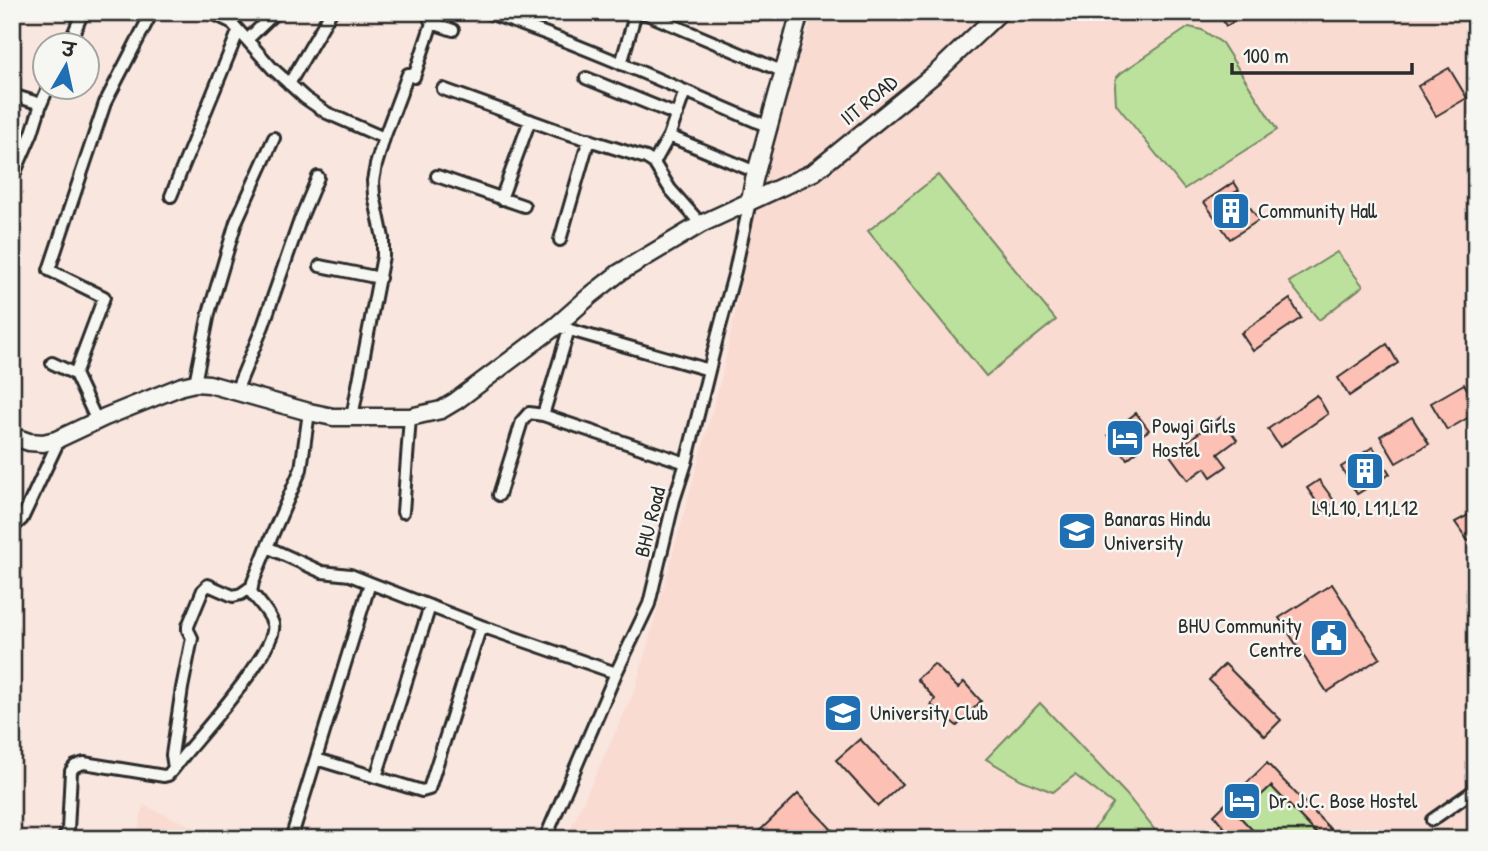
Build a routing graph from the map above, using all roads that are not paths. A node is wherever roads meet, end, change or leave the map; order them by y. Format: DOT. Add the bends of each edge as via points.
graph roads {
  1 [pos="83,12"];
  2 [pos="152,12"];
  3 [pos="210,12"];
  4 [pos="276,12"];
  5 [pos="331,12"];
  6 [pos="485,12"];
  7 [pos="636,12"];
  8 [pos="642,12"];
  9 [pos="800,12"];
  10 [pos="1000,12"];
  11 [pos="234,17"];
  12 [pos="433,18"];
  13 [pos="453,30"];
  14 [pos="74,32"];
  15 [pos="238,32"];
  16 [pos="248,39"];
  17 [pos="621,64"];
  18 [pos="784,72"];
  19 [pos="586,78"];
  20 [pos="289,84"];
  21 [pos="443,89"];
  22 [pos="685,91"];
  23 [pos="12,95"];
  24 [pos="40,104"];
  25 [pos="677,115"];
  26 [pos="530,120"];
  27 [pos="769,127"];
  28 [pos="669,136"];
  29 [pos="274,138"];
  30 [pos="384,138"];
  31 [pos="589,139"];
  32 [pos="654,163"];
  33 [pos="756,172"];
  34 [pos="437,176"];
  35 [pos="318,177"];
  36 [pos="12,179"];
  37 [pos="171,196"];
  38 [pos="501,199"];
  39 [pos="750,201"];
  40 [pos="524,206"];
  41 [pos="701,224"];
  42 [pos="560,240"];
  43 [pos="320,266"];
  44 [pos="380,278"];
  45 [pos="562,328"];
  46 [pos="52,363"];
  47 [pos="709,370"];
  48 [pos="75,374"];
  49 [pos="195,383"];
  50 [pos="236,391"];
  51 [pos="310,412"];
  52 [pos="543,415"];
  53 [pos="352,417"];
  54 [pos="410,417"];
  55 [pos="97,421"];
  56 [pos="12,436"];
  57 [pos="60,438"];
  58 [pos="686,463"];
  59 [pos="499,495"];
  60 [pos="403,512"];
  61 [pos="12,528"];
  62 [pos="267,547"];
  63 [pos="370,583"];
  64 [pos="251,587"];
  65 [pos="430,606"];
  66 [pos="481,626"];
  67 [pos="616,673"];
  68 [pos="316,759"];
  69 [pos="174,768"];
  70 [pos="376,777"];
  71 [pos="1476,789"];
  72 [pos="1432,820"];
  73 [pos="64,839"];
  74 [pos="291,839"];
  75 [pos="545,839"];
  1 -- 14 [label="street"];
  2 -- 48 [label="street" via="104,103 49,270 104,297"];
  3 -- 11 [label="street"];
  4 -- 16 [label="street"];
  5 -- 20 [label="street"];
  6 -- 17 [label="street"];
  7 -- 17 [label="street"];
  8 -- 18 [label="street"];
  9 -- 18 [label="street"];
  10 -- 39 [label="street, IIT ROAD" via="936,73 814,172"];
  11 -- 15 [label="street"];
  12 -- 13 [label="street"];
  12 -- 30 [label="street"];
  15 -- 16 [label="street"];
  15 -- 37 [label="street"];
  16 -- 20 [label="street"];
  17 -- 22 [label="street"];
  18 -- 27 [label="street"];
  19 -- 25 [label="street"];
  20 -- 30 [label="street" via="327,113"];
  21 -- 26 [label="street"];
  22 -- 25 [label="street"];
  22 -- 27 [label="street"];
  23 -- 24 [label="street"];
  24 -- 36 [label="street"];
  25 -- 28 [label="street"];
  26 -- 31 [label="street"];
  26 -- 38 [label="street"];
  27 -- 33 [label="street"];
  28 -- 32 [label="street"];
  28 -- 33 [label="street"];
  29 -- 49 [label="street" via="236,222 209,313"];
  30 -- 44 [label="street" via="373,181 383,238"];
  31 -- 32 [label="street"];
  31 -- 42 [label="street"];
  32 -- 41 [label="street"];
  33 -- 39 [label="street"];
  34 -- 38 [label="street"];
  35 -- 50 [label="street"];
  38 -- 40 [label="street"];
  39 -- 41 [label="street, IIT ROAD"];
  39 -- 47 [label="street, BHU Road"];
  41 -- 45 [label="street, IIT ROAD" via="619,273 591,295"];
  43 -- 44 [label="street"];
  44 -- 53 [label="street"];
  45 -- 47 [label="street"];
  45 -- 52 [label="street"];
  45 -- 54 [label="street, IIT ROAD" via="441,410"];
  46 -- 48 [label="street"];
  47 -- 58 [label="street, BHU Road"];
  48 -- 55 [label="street"];
  49 -- 50 [label="street, IIT ROAD"];
  49 -- 55 [label="street"];
  50 -- 51 [label="street, IIT ROAD"];
  51 -- 53 [label="street, IIT ROAD"];
  51 -- 62 [label="street" via="301,469"];
  52 -- 58 [label="street"];
  52 -- 59 [label="street" via="528,413 522,421"];
  53 -- 54 [label="street, IIT ROAD"];
  54 -- 60 [label="street"];
  55 -- 57 [label="street"];
  56 -- 57 [label="street" via="43,443"];
  57 -- 61 [label="street" via="22,519"];
  58 -- 67 [label="street, BHU Road" via="649,604"];
  62 -- 63 [label="street" via="322,572"];
  62 -- 64 [label="street"];
  63 -- 65 [label="street"];
  63 -- 68 [label="street"];
  64 -- 69 [label="street" via="273,624 271,638 250,675"];
  64 -- 69 [label="street" via="233,596 208,585 188,626 192,638 172,755"];
  65 -- 66 [label="street"];
  65 -- 70 [label="street"];
  66 -- 67 [label="street"];
  66 -- 70 [label="street" via="429,789"];
  67 -- 75 [label="street, BHU Road"];
  68 -- 70 [label="street"];
  68 -- 74 [label="street"];
  69 -- 73 [label="street" via="164,776 84,763 75,766"];
  71 -- 72 [label="street"];
}
